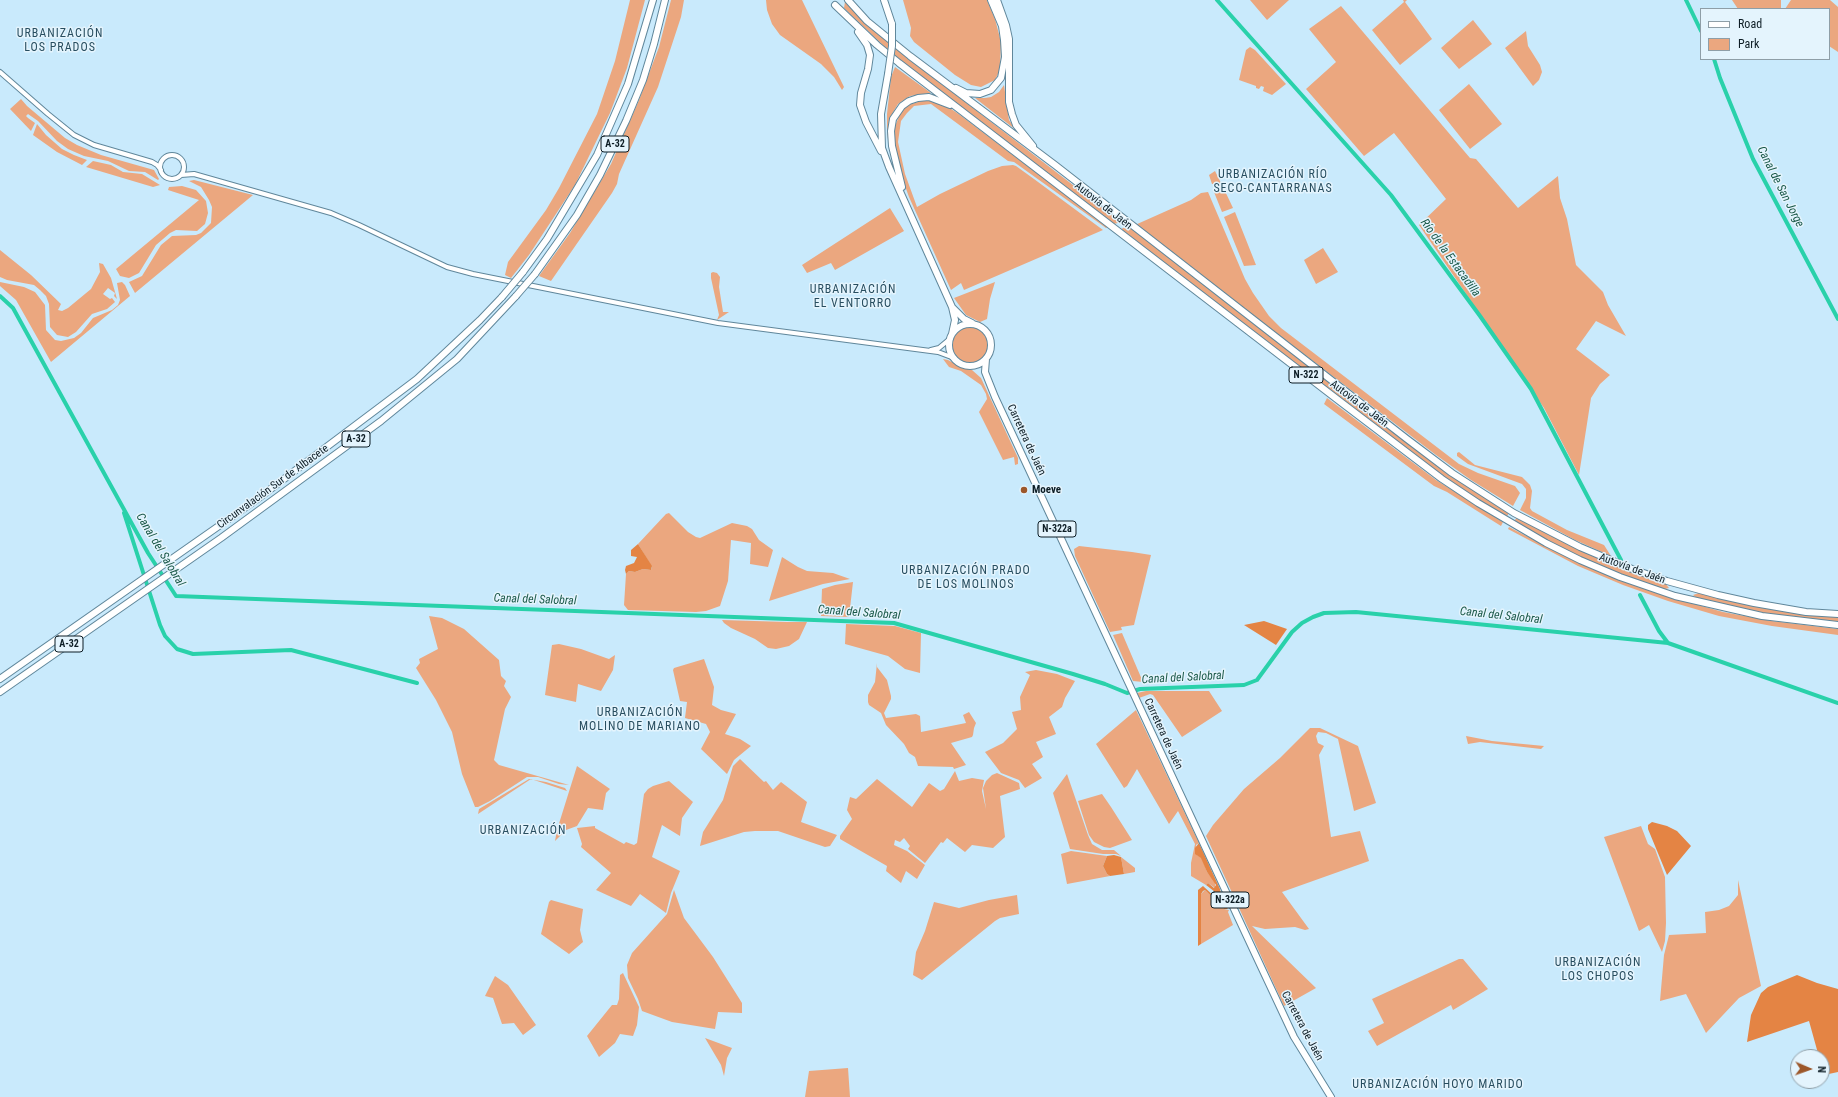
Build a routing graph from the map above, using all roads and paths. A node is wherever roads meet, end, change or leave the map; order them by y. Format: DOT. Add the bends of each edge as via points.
graph roads {
  1 [pos="653,0"];
  2 [pos="665,0"];
  3 [pos="848,0"];
  4 [pos="884,0"];
  5 [pos="888,0"];
  6 [pos="991,0"];
  7 [pos="997,0"];
  8 [pos="833,2"];
  9 [pos="892,24"];
  10 [pos="0,72"];
  11 [pos="932,73"];
  12 [pos="962,110"];
  13 [pos="164,159"];
  14 [pos="148,161"];
  15 [pos="183,164"];
  16 [pos="1055,166"];
  17 [pos="889,167"];
  18 [pos="161,170"];
  19 [pos="194,174"];
  20 [pos="181,175"];
  21 [pos="910,214"];
  22 [pos="952,307"];
  23 [pos="975,324"];
  24 [pos="951,336"];
  25 [pos="927,351"];
  26 [pos="954,358"];
  27 [pos="986,359"];
  28 [pos="967,366"];
  29 [pos="986,375"];
  30 [pos="1838,614"];
  31 [pos="1838,625"];
  32 [pos="0,679"];
  33 [pos="0,692"];
  34 [pos="1331,1097"];
  1 -- 32 [label="highway, Circunvalación Sur de Albacete / A-32, bridge" via="628,84 597,155 547,239 523,272 480,320 417,379 256,500"];
  2 -- 33 [label="highway, Circunvalación Sur de Albacete / A-32, bridge" via="652,51 626,121 600,175 535,274 457,359 368,430"];
  3 -- 11 [label="highway, Autovía de Jaén / N-322" via="867,21"];
  4 -- 9 [label="highway"];
  5 -- 9 [label="highway"];
  6 -- 11 [label="highway" via="1002,26 1004,40 1004,66 998,84 985,93 972,94 959,90"];
  7 -- 16 [label="highway" via="1009,39 1009,102 1012,114 1024,137"];
  8 -- 12 [label="highway, Autovía de Jaén / N-322" via="877,45"];
  8 -- 17 [label="highway" via="867,45 870,62 860,105"];
  9 -- 17 [label="highway, bridge" via="892,46 881,127 882,148"];
  10 -- 14 [label="street" via="74,135 94,145"];
  11 -- 16 [label="highway, Autovía de Jaén / N-322"];
  12 -- 21 [label="highway" via="938,99 918,98 902,106 893,119 891,136 894,160"];
  12 -- 31 [label="highway, Autovía de Jaén / N-322" via="1410,455 1503,519 1580,560 1675,596 1762,616"];
  13 -- 14 [label="street" via="159,162"];
  13 -- 15 [label="street" via="176,156"];
  13 -- 18 [label="street"];
  14 -- 18 [label="street" via="157,164"];
  15 -- 19 [label="street"];
  15 -- 20 [label="street" via="184,170"];
  16 -- 30 [label="highway, Autovía de Jaén / N-322" via="1412,443 1452,473 1514,513 1580,547 1667,581 1770,606"];
  17 -- 21 [label="highway, N-322a"];
  18 -- 20 [label="street" via="169,179"];
  19 -- 20 [label="street"];
  19 -- 25 [label="street" via="331,214 447,267 474,274 718,323"];
  21 -- 22 [label="highway, N-322a"];
  22 -- 23 [label="highway, N-322a" via="964,319"];
  22 -- 24 [label="highway, N-322a" via="955,320"];
  23 -- 24 [label="highway" via="960,326"];
  23 -- 27 [label="highway, N-322a" via="984,329 991,341 991,351"];
  24 -- 25 [label="street" via="939,348"];
  24 -- 26 [label="highway, N-322a" via="949,346"];
  25 -- 26 [label="street"];
  26 -- 28 [label="highway"];
  27 -- 28 [label="highway" via="978,365"];
  27 -- 29 [label="highway, Carretera de Jaén / N-322a"];
  28 -- 29 [label="highway" via="976,368"];
  29 -- 34 [label="highway, Carretera de Jaén / N-322a" via="1284,1017"];
}
